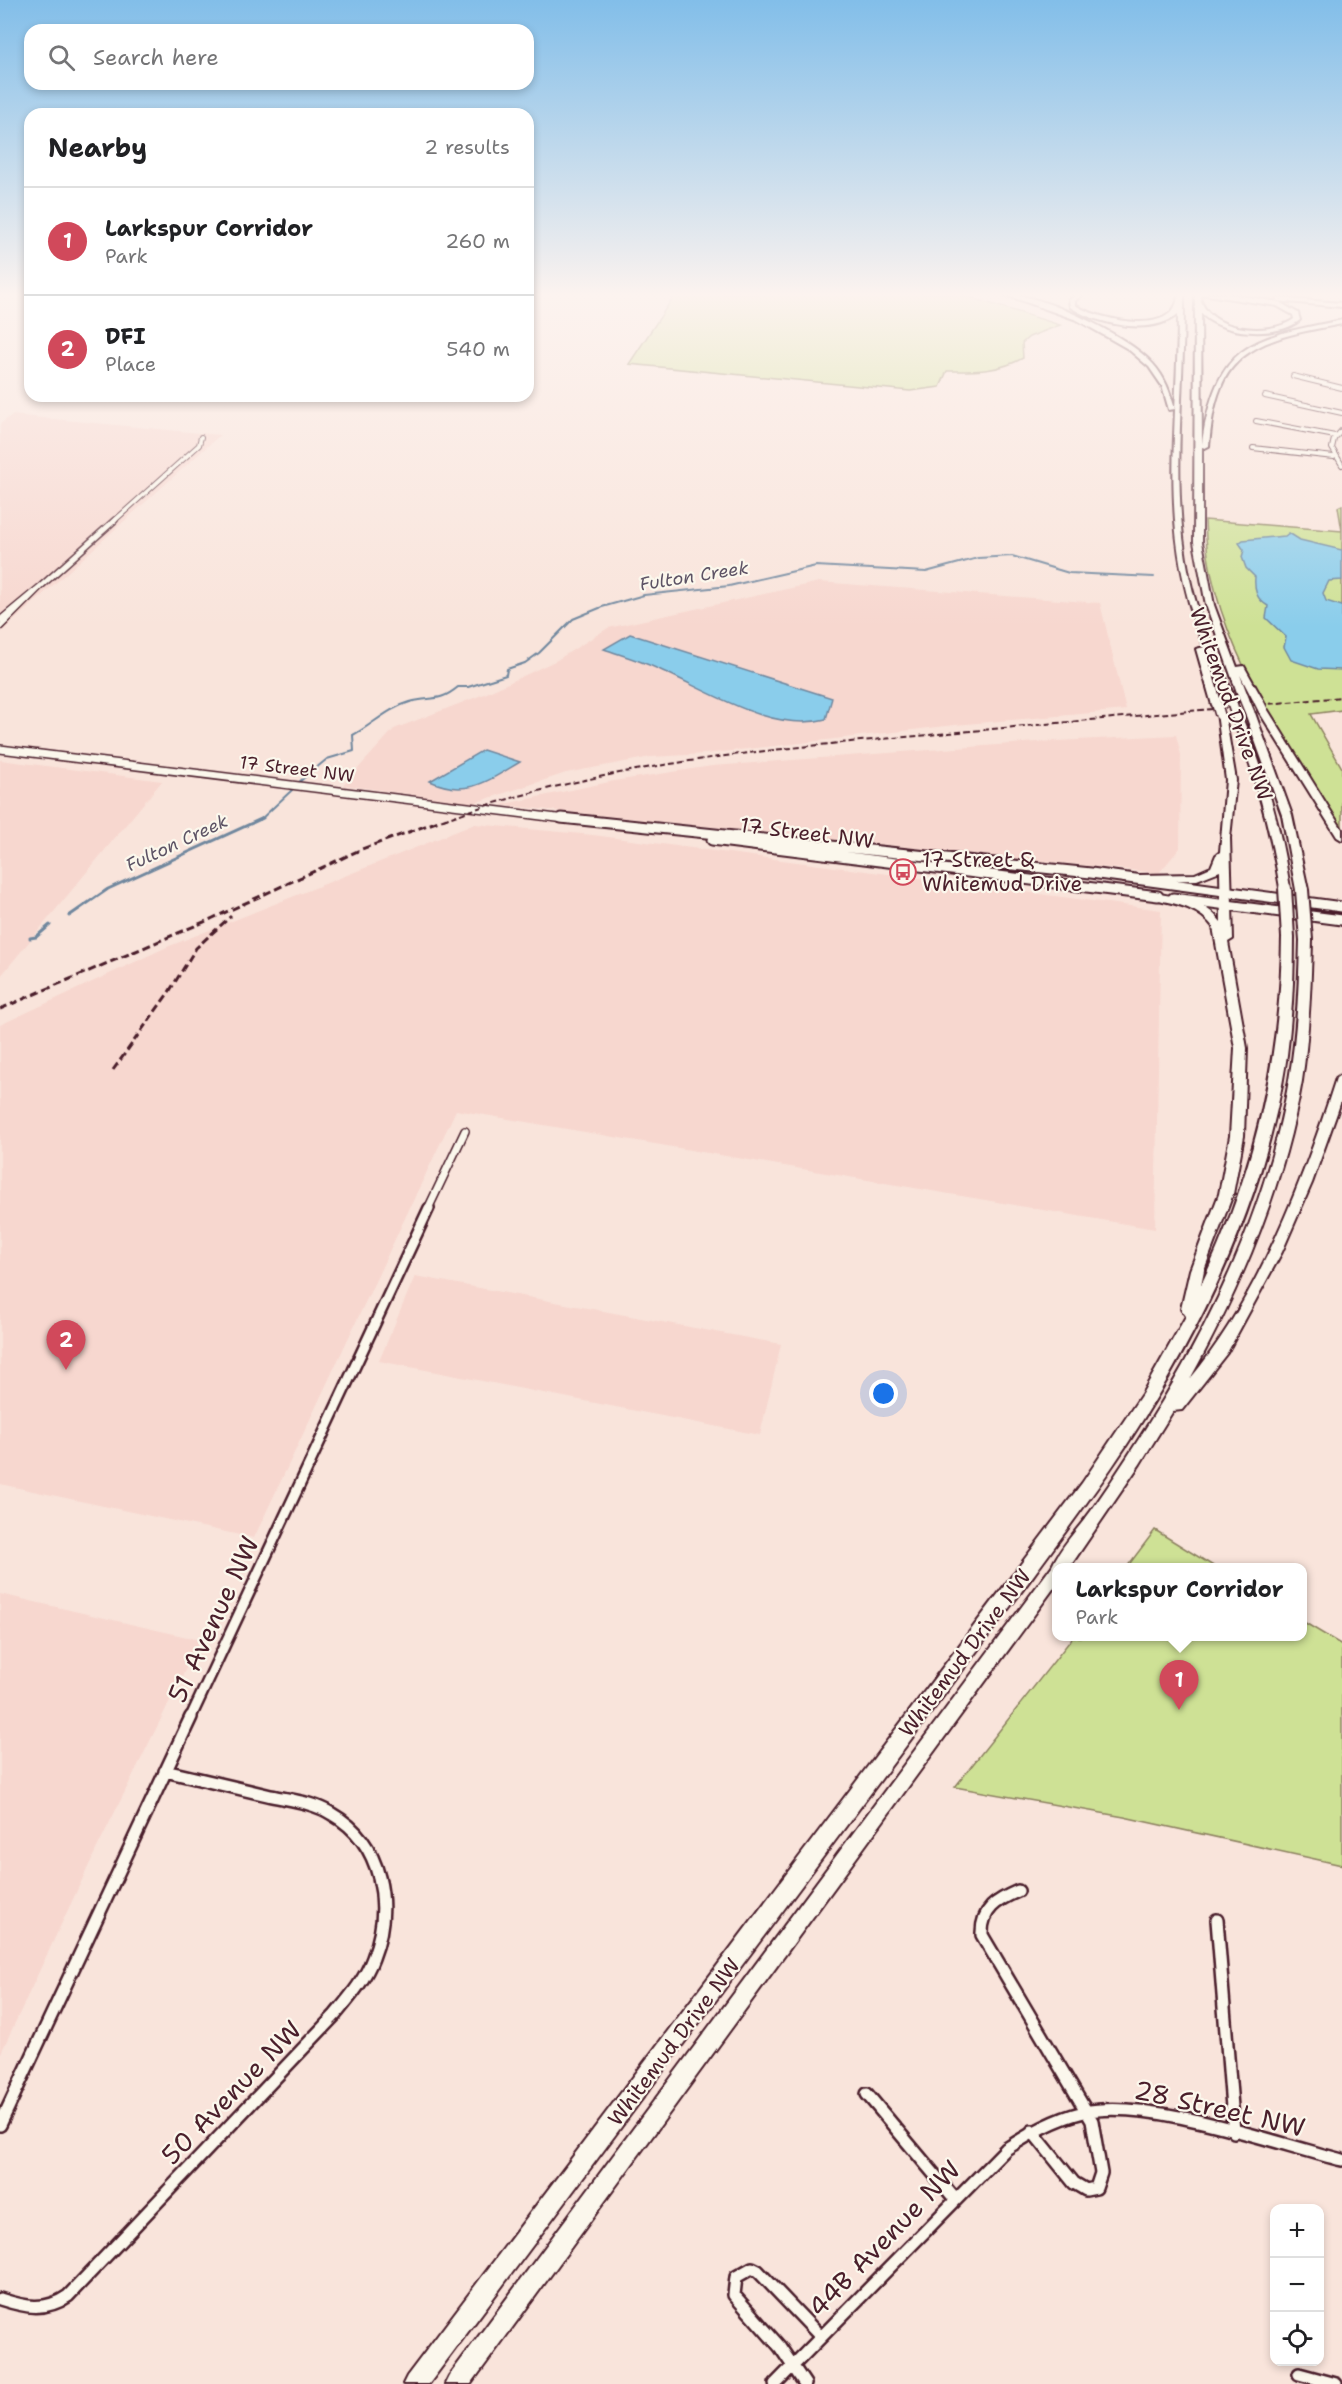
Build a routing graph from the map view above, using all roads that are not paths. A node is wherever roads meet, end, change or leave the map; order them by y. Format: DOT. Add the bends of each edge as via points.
graph roads {
  1 [pos="1171,404"];
  2 [pos="1179,404"];
  3 [pos="1198,404"];
  4 [pos="1210,404"];
  5 [pos="1302,404"];
  6 [pos="1342,413"];
  7 [pos="1256,421"];
  8 [pos="1342,430"];
  9 [pos="1335,436"];
  10 [pos="201,437"];
  11 [pos="1253,448"];
  12 [pos="1334,458"];
  13 [pos="1342,465"];
  14 [pos="1177,484"];
  15 [pos="1197,515"];
  16 [pos="41,586"];
  17 [pos="1192,603"];
  18 [pos="1210,605"];
  19 [pos="0,620"];
  20 [pos="0,627"];
  21 [pos="0,749"];
  22 [pos="590,822"];
  23 [pos="1342,837"];
  24 [pos="1225,838"];
  25 [pos="1139,878"];
  26 [pos="1149,895"];
  27 [pos="1224,898"];
  28 [pos="1342,907"];
  29 [pos="1342,920"];
  30 [pos="1234,1004"];
  31 [pos="1342,1078"];
  32 [pos="465,1131"];
  33 [pos="1182,1338"];
  34 [pos="1144,1448"];
  35 [pos="1063,1563"];
  36 [pos="1052,1577"];
  37 [pos="165,1771"];
  38 [pos="1018,1891"];
  39 [pos="1217,1920"];
  40 [pos="867,2094"];
  41 [pos="1088,2111"];
  42 [pos="0,2125"];
  43 [pos="1032,2131"];
  44 [pos="1234,2132"];
  45 [pos="1342,2160"];
  46 [pos="955,2199"];
  47 [pos="0,2299"];
  48 [pos="821,2337"];
  49 [pos="793,2366"];
  50 [pos="1299,2374"];
  51 [pos="415,2384"];
  52 [pos="457,2384"];
  53 [pos="774,2384"];
  54 [pos="805,2384"];
  55 [pos="1336,2384"];
  1 -- 14 [label="highway"];
  2 -- 14 [label="highway"];
  3 -- 15 [label="highway"];
  4 -- 15 [label="highway"];
  5 -- 6 [label="street"];
  7 -- 9 [label="street"];
  8 -- 9 [label="street"];
  9 -- 12 [label="street" via="1330,446"];
  10 -- 16 [label="street" via="199,445"];
  11 -- 12 [label="street"];
  12 -- 13 [label="street"];
  14 -- 17 [label="highway, Whitemud Drive NW" via="1185,573"];
  15 -- 18 [label="highway, Whitemud Drive NW"];
  16 -- 19 [label="street"];
  16 -- 20 [label="street"];
  17 -- 24 [label="highway" via="1231,780"];
  17 -- 33 [label="highway, Whitemud Drive NW, bridge" via="1260,775 1271,813 1285,888 1288,995 1273,1096 1230,1232"];
  18 -- 23 [label="highway, bridge" via="1263,710"];
  18 -- 34 [label="highway, Whitemud Drive NW, bridge" via="1287,816 1302,890 1305,998 1291,1102 1249,1245 1203,1345"];
  21 -- 22 [label="main road, 17 Street NW"];
  22 -- 25 [label="main road, 17 Street NW"];
  22 -- 26 [label="main road, 17 Street NW"];
  24 -- 25 [label="highway" via="1216,869 1207,874 1182,879"];
  24 -- 27 [label="highway"];
  25 -- 27 [label="main road, 17 Street NW"];
  26 -- 27 [label="main road, 17 Street NW"];
  26 -- 30 [label="highway" via="1191,904 1213,918 1219,927"];
  27 -- 28 [label="main road, 17 Street NW"];
  27 -- 29 [label="main road, 17 Street NW"];
  27 -- 30 [label="highway"];
  30 -- 33 [label="highway" via="1241,1048 1237,1136 1226,1194 1197,1270"];
  31 -- 34 [label="highway" via="1297,1198 1221,1350"];
  32 -- 37 [label="street, 51 Avenue NW"];
  33 -- 51 [label="highway, Whitemud Drive NW" via="1086,1492"];
  34 -- 35 [label="highway, Whitemud Drive NW"];
  36 -- 52 [label="highway, Whitemud Drive NW"];
  37 -- 42 [label="street, 51 Avenue NW"];
  37 -- 47 [label="street, 50 Avenue NW" via="300,1803 334,1814 349,1825 363,1840 380,1874 380,1937 352,1995 68,2296 50,2308 27,2308"];
  38 -- 41 [label="street" via="987,1908 981,1921 982,1935"];
  39 -- 44 [label="street"];
  40 -- 46 [label="street"];
  41 -- 43 [label="street, 28 Street NW"];
  41 -- 43 [label="street" via="1101,2172 1099,2183 1092,2190 1074,2183"];
  41 -- 44 [label="street, 28 Street NW" via="1147,2110"];
  43 -- 46 [label="street, 44B Avenue NW" via="1006,2149"];
  44 -- 45 [label="street, 28 Street NW"];
  46 -- 48 [label="street, 44B Avenue NW"];
  48 -- 49 [label="street, 44B Avenue NW"];
  48 -- 49 [label="street" via="758,2271 752,2268 738,2274 734,2295"];
  49 -- 53 [label="street, 44B Avenue NW"];
  49 -- 54 [label="street"];
  50 -- 55 [label="street"];
}
